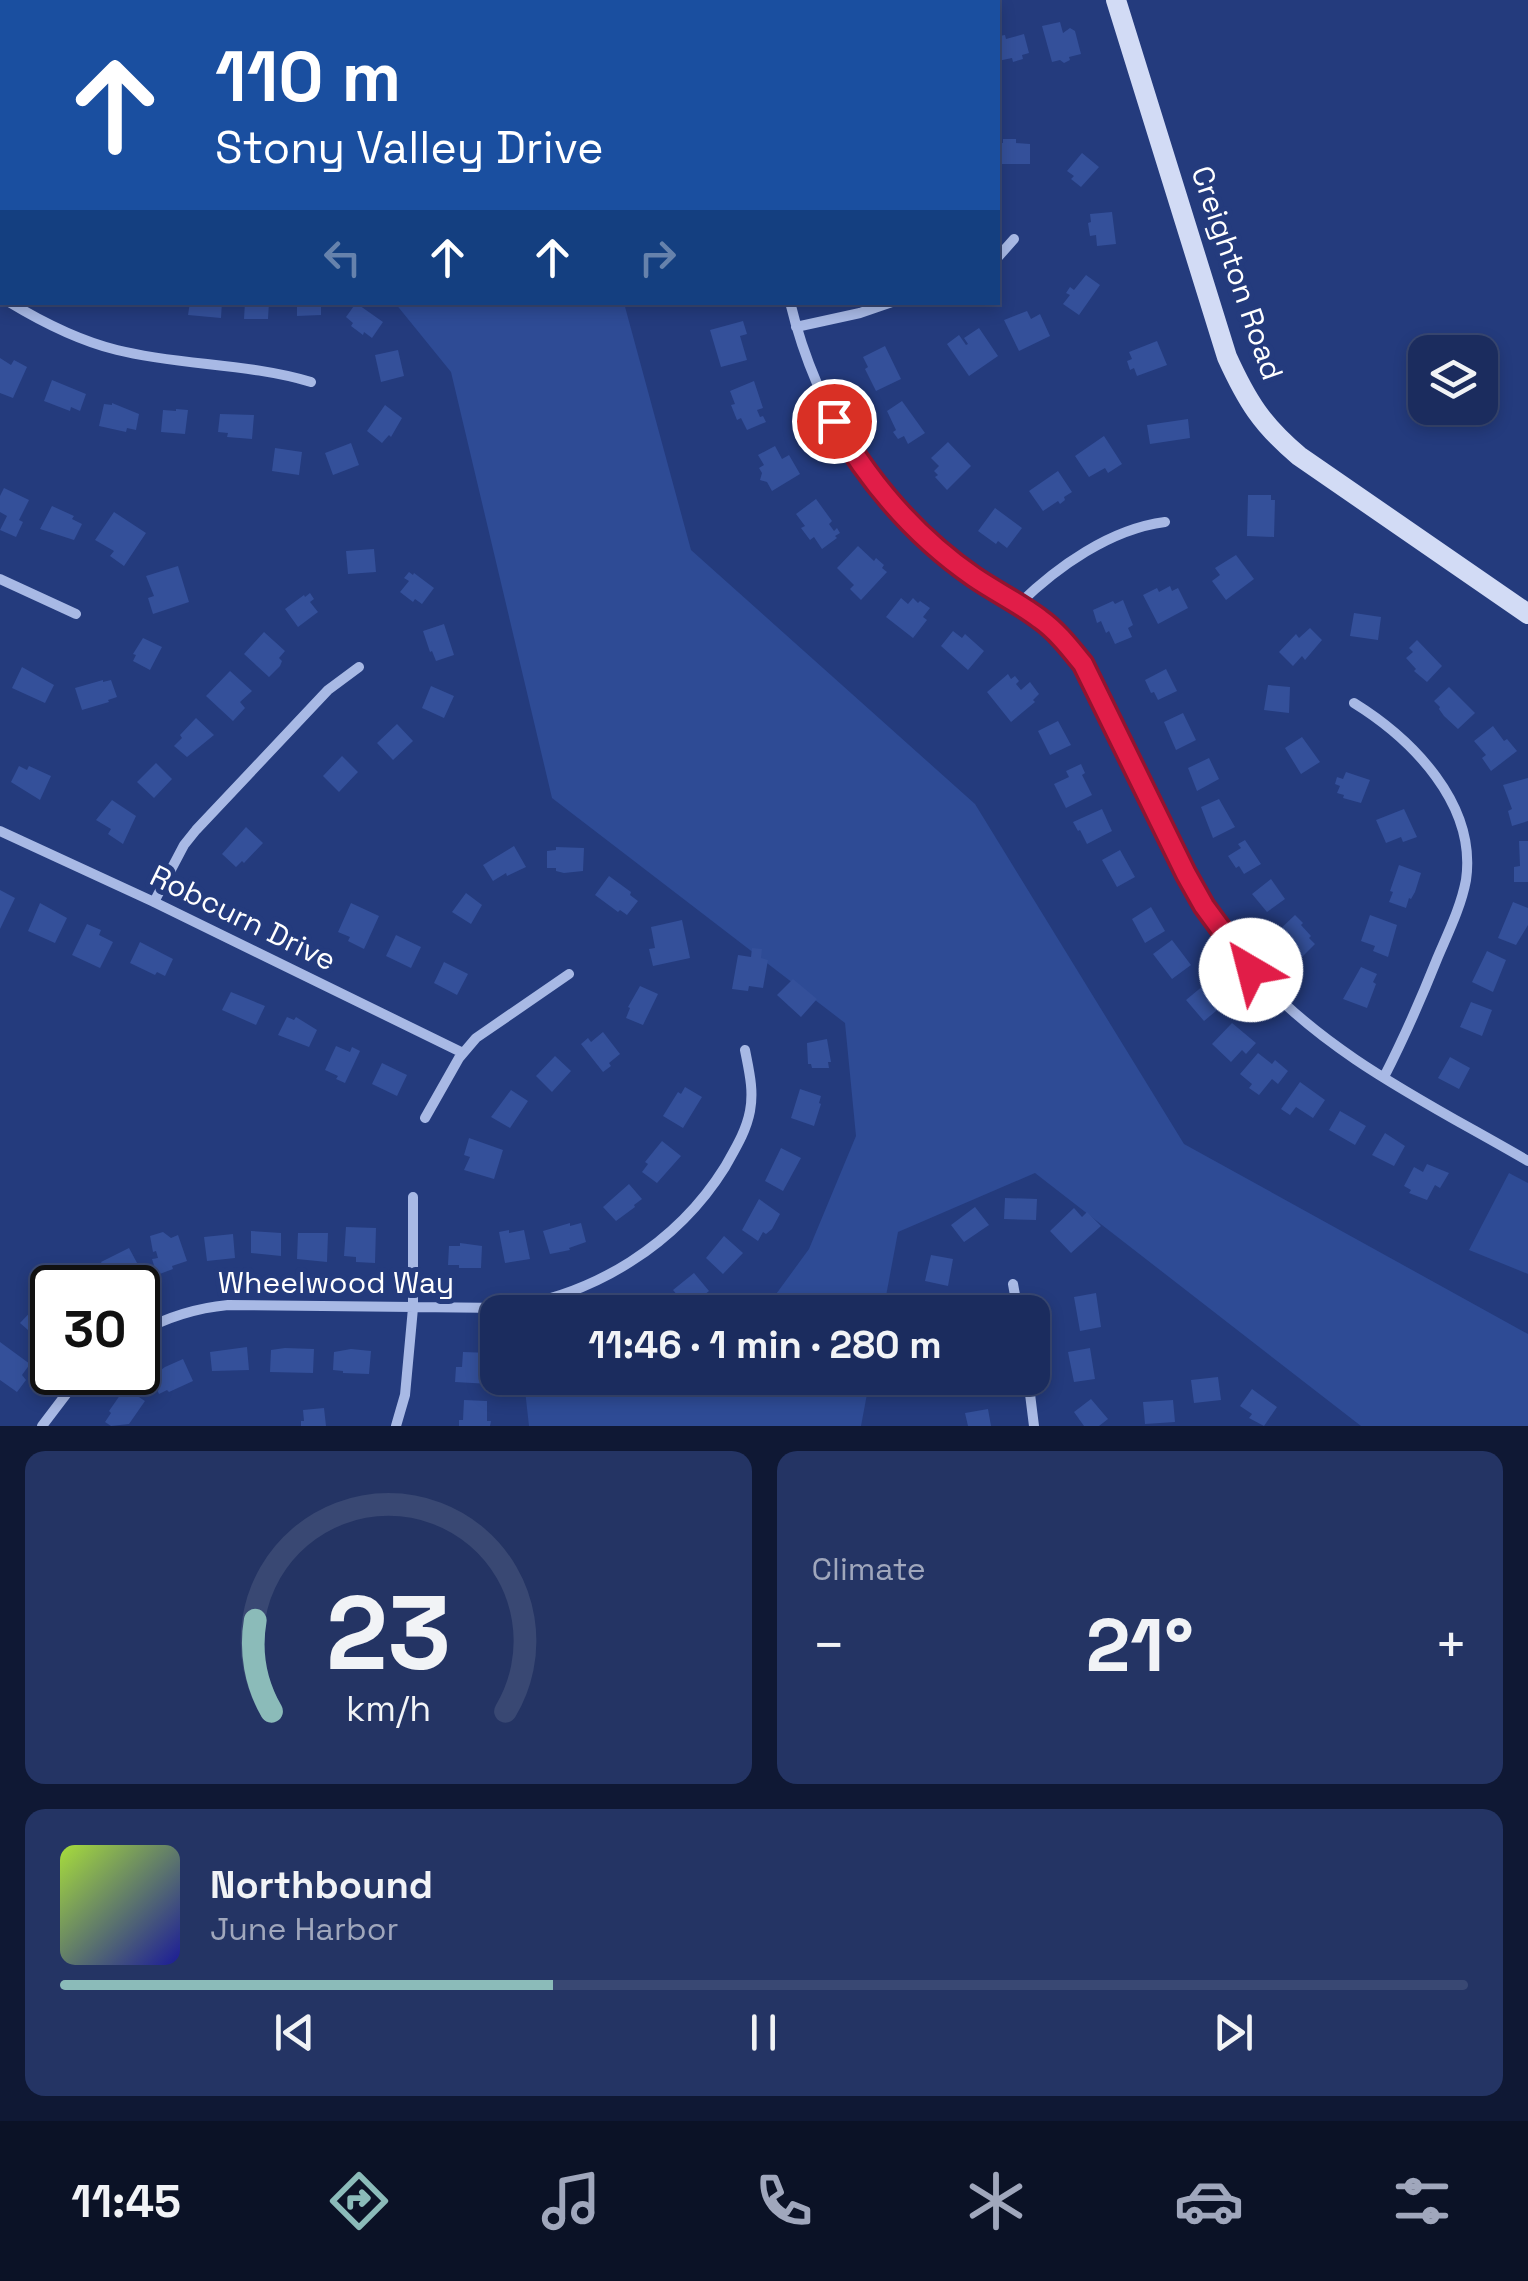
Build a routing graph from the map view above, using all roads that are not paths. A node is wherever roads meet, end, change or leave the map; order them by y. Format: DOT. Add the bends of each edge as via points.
graph roads {
  1 [pos="1116,0"];
  2 [pos="1014,239"];
  3 [pos="1000,256"];
  4 [pos="15,305"];
  5 [pos="791,305"];
  6 [pos="883,305"];
  7 [pos="796,327"];
  8 [pos="311,382"];
  9 [pos="1164,522"];
  10 [pos="0,579"];
  11 [pos="1019,604"];
  12 [pos="76,614"];
  13 [pos="1528,614"];
  14 [pos="359,667"];
  15 [pos="1354,702"];
  16 [pos="0,831"];
  17 [pos="154,902"];
  18 [pos="568,974"];
  19 [pos="744,1050"];
  20 [pos="463,1053"];
  21 [pos="1384,1078"];
  22 [pos="425,1118"];
  23 [pos="1528,1161"];
  24 [pos="414,1197"];
  25 [pos="1013,1284"];
  26 [pos="1015,1295"];
  27 [pos="413,1308"];
  28 [pos="160,1322"];
  29 [pos="67,1395"];
  30 [pos="1030,1395"];
  31 [pos="47,1424"];
  32 [pos="396,1426"];
  33 [pos="1034,1426"];
  1 -- 13 [label="main road, Creighton Road" via="1227,358 1257,415 1299,456"];
  2 -- 3 [label="street"];
  4 -- 8 [label="street" via="115,350"];
  5 -- 7 [label="street"];
  6 -- 7 [label="street"];
  7 -- 11 [label="street" via="828,410 874,482 938,549"];
  9 -- 11 [label="street" via="1110,539 1065,564"];
  10 -- 12 [label="street"];
  11 -- 21 [label="street" via="1083,664 1186,874 1251,970 1300,1018"];
  14 -- 17 [label="street" via="328,690 196,830"];
  15 -- 21 [label="street" via="1432,772 1450,798 1467,848 1456,913"];
  16 -- 17 [label="street, Robcurn Drive"];
  17 -- 20 [label="street, Robcurn Drive"];
  18 -- 20 [label="street"];
  19 -- 27 [label="street, Wheelwood Way" via="752,1096 745,1129 702,1199 664,1238 561,1296 504,1308"];
  20 -- 22 [label="street"];
  21 -- 23 [label="street"];
  24 -- 27 [label="street"];
  25 -- 26 [label="street"];
  27 -- 28 [label="street, Wheelwood Way" via="228,1304"];
  27 -- 32 [label="street"];
  29 -- 31 [label="street"];
  30 -- 33 [label="street"];
}
